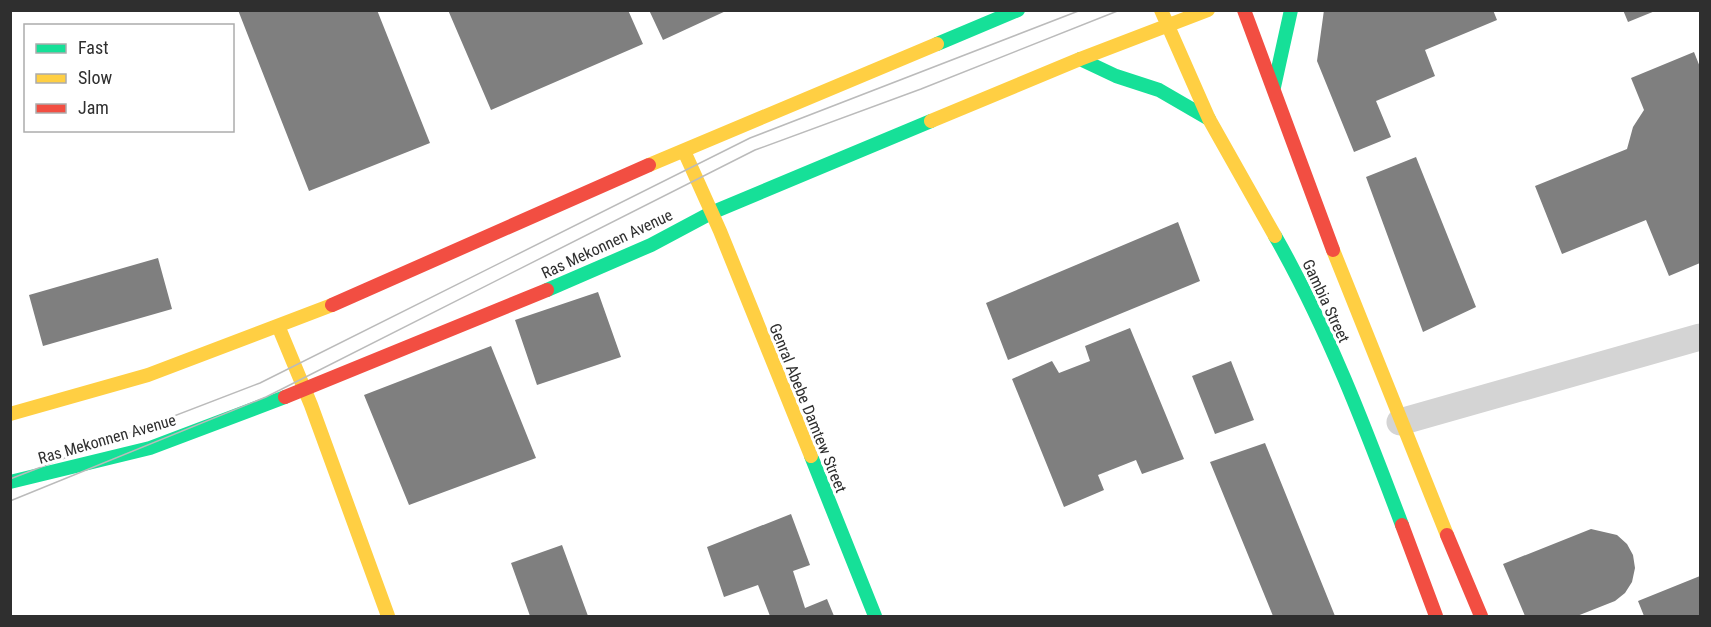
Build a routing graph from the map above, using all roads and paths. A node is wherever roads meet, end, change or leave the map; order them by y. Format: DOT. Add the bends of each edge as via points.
graph roads {
  1 [pos="1018,10"];
  2 [pos="1161,10"];
  3 [pos="1208,10"];
  4 [pos="1244,10"];
  5 [pos="1291,10"];
  6 [pos="1168,25"];
  7 [pos="1080,59"];
  8 [pos="1274,87"];
  9 [pos="1209,119"];
  10 [pos="684,151"];
  11 [pos="711,213"];
  12 [pos="279,328"];
  13 [pos="1701,337"];
  14 [pos="303,389"];
  15 [pos="10,414"];
  16 [pos="1400,422"];
  17 [pos="10,482"];
  18 [pos="388,616"];
  19 [pos="875,616"];
  20 [pos="1436,616"];
  21 [pos="1481,616"];
  1 -- 10 [label="main road"];
  2 -- 6 [label="main road, Gambia Street"];
  3 -- 6 [label="main road, Ras Mekonnen Avenue"];
  4 -- 8 [label="main road, Gambia Street"];
  5 -- 8 [label="main road"];
  6 -- 7 [label="main road, Ras Mekonnen Avenue"];
  6 -- 9 [label="main road, Gambia Street"];
  7 -- 9 [label="main road" via="1159,90"];
  7 -- 11 [label="main road, Ras Mekonnen Avenue"];
  8 -- 16 [label="main road, Gambia Street" via="1297,157"];
  9 -- 20 [label="main road, Gambia Street" via="1298,276 1368,434"];
  10 -- 11 [label="main road, Genral Abebe Damtew Street"];
  10 -- 12 [label="main road"];
  11 -- 14 [label="main road, Ras Mekonnen Avenue" via="560,285"];
  11 -- 19 [label="main road, Genral Abebe Damtew Street"];
  12 -- 14 [label="main road"];
  12 -- 15 [label="main road" via="135,381"];
  13 -- 16 [label="street"];
  14 -- 17 [label="main road, Ras Mekonnen Avenue" via="150,448"];
  14 -- 18 [label="main road"];
  16 -- 21 [label="main road, Gambia Street"];
}
